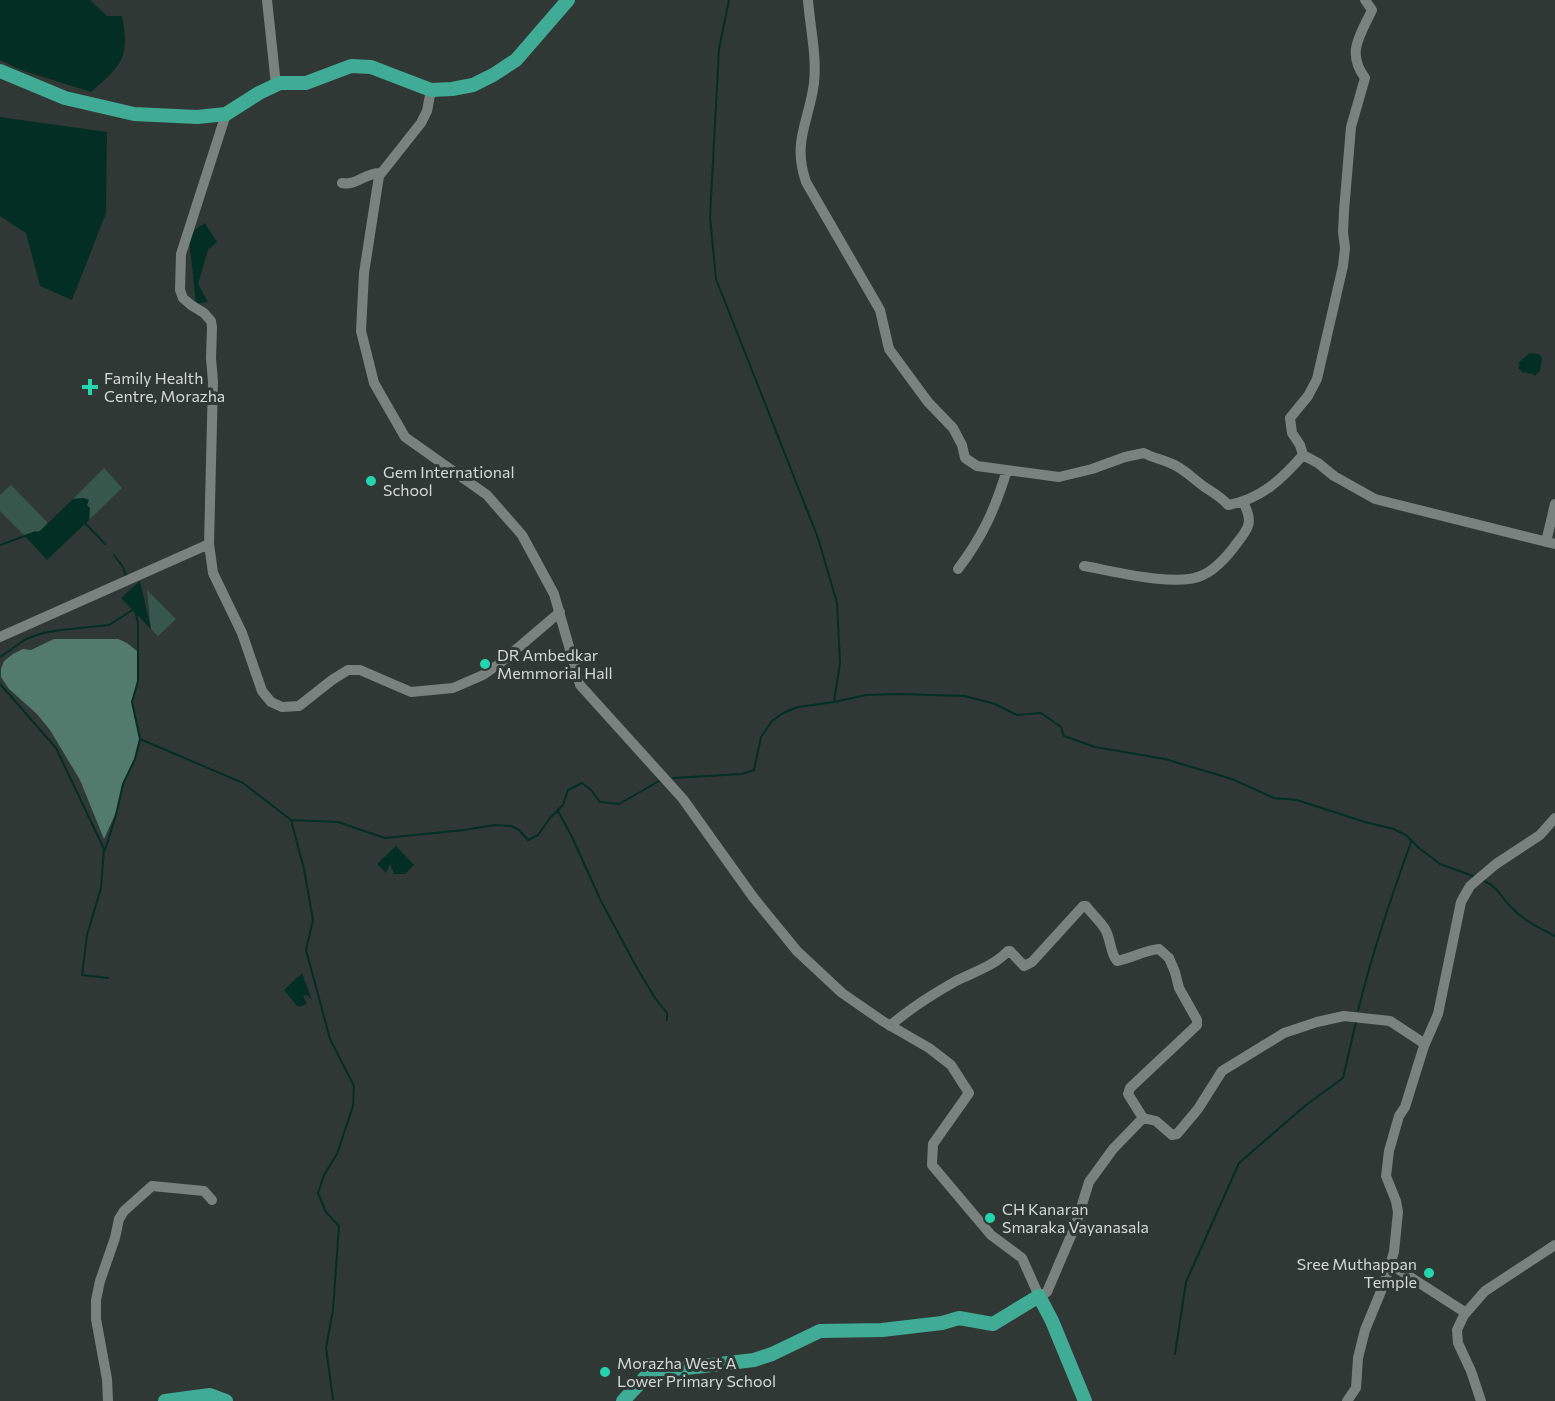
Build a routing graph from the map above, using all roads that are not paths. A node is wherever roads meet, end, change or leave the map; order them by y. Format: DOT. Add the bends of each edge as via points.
graph roads {
  1 [pos="267,0"];
  2 [pos="568,0"];
  3 [pos="808,0"];
  4 [pos="1365,0"];
  5 [pos="0,71"];
  6 [pos="276,85"];
  7 [pos="431,90"];
  8 [pos="226,114"];
  9 [pos="381,173"];
  10 [pos="342,183"];
  11 [pos="1303,455"];
  12 [pos="1007,470"];
  13 [pos="1243,502"];
  14 [pos="1555,504"];
  15 [pos="1551,543"];
  16 [pos="209,544"];
  17 [pos="1084,566"];
  18 [pos="958,569"];
  19 [pos="560,612"];
  20 [pos="0,637"];
  21 [pos="1555,818"];
  22 [pos="890,1026"];
  23 [pos="1425,1044"];
  24 [pos="1143,1118"];
  25 [pos="212,1200"];
  26 [pos="1555,1245"];
  27 [pos="1390,1264"];
  28 [pos="1039,1296"];
  29 [pos="1464,1315"];
  30 [pos="108,1401"];
  31 [pos="165,1401"];
  32 [pos="226,1401"];
  33 [pos="623,1401"];
  34 [pos="1085,1401"];
  35 [pos="1347,1401"];
  36 [pos="1481,1401"];
  1 -- 6 [label="street"];
  2 -- 7 [label="main road" via="516,60 473,85"];
  3 -- 12 [label="street" via="814,82 800,143 800,165 806,182 880,310 889,350 953,428 965,458 977,465"];
  4 -- 11 [label="street" via="1372,10 1355,50 1357,66 1365,78 1351,127 1343,266 1317,379 1290,418 1292,434"];
  5 -- 8 [label="main road" via="65,98 134,114"];
  6 -- 7 [label="main road" via="306,83 351,66 371,67"];
  6 -- 8 [label="main road"];
  7 -- 9 [label="street" via="420,123"];
  8 -- 16 [label="street" via="181,254 183,298 204,314 212,327"];
  9 -- 10 [label="street"];
  9 -- 19 [label="street" via="364,273 362,331 374,382 405,437 487,495 522,535"];
  11 -- 13 [label="street" via="1287,474"];
  11 -- 15 [label="street" via="1375,500"];
  12 -- 13 [label="street" via="1059,477 1144,453 1182,468 1228,505"];
  12 -- 18 [label="street" via="985,528"];
  13 -- 17 [label="street" via="1249,527 1203,576 1172,581"];
  14 -- 15 [label="street"];
  16 -- 19 [label="street" via="213,573 242,633 262,691 282,707 299,706 348,670 360,670 411,692 453,688 499,664"];
  16 -- 20 [label="street"];
  19 -- 22 [label="street" via="580,685 683,799 797,951 842,993"];
  21 -- 23 [label="street" via="1540,835 1470,886 1461,902 1438,1014"];
  22 -- 24 [label="street" via="906,1011 986,968 1008,951 1024,966 1032,962 1086,906 1105,930 1118,961 1159,949 1169,958 1179,988 1197,1020 1197,1025 1130,1088 1128,1094"];
  22 -- 28 [label="street" via="951,1065 969,1093 933,1144 932,1165 991,1235 1023,1258"];
  23 -- 24 [label="street" via="1390,1021 1344,1016 1317,1022 1284,1034 1222,1071 1177,1134 1172,1135 1156,1121"];
  23 -- 27 [label="street" via="1389,1151 1386,1176 1398,1212"];
  24 -- 28 [label="street" via="1089,1182 1063,1257 1047,1292"];
  25 -- 30 [label="street" via="204,1191 152,1186 119,1219 96,1300"];
  26 -- 29 [label="street" via="1485,1291"];
  27 -- 29 [label="street"];
  27 -- 35 [label="street" via="1365,1330 1356,1388"];
  28 -- 33 [label="main road" via="993,1324 959,1318 882,1330 820,1331 754,1359 652,1370"];
  28 -- 34 [label="main road"];
  29 -- 36 [label="street" via="1456,1330 1458,1342"];
  31 -- 32 [label="main road" via="210,1395"];
}
